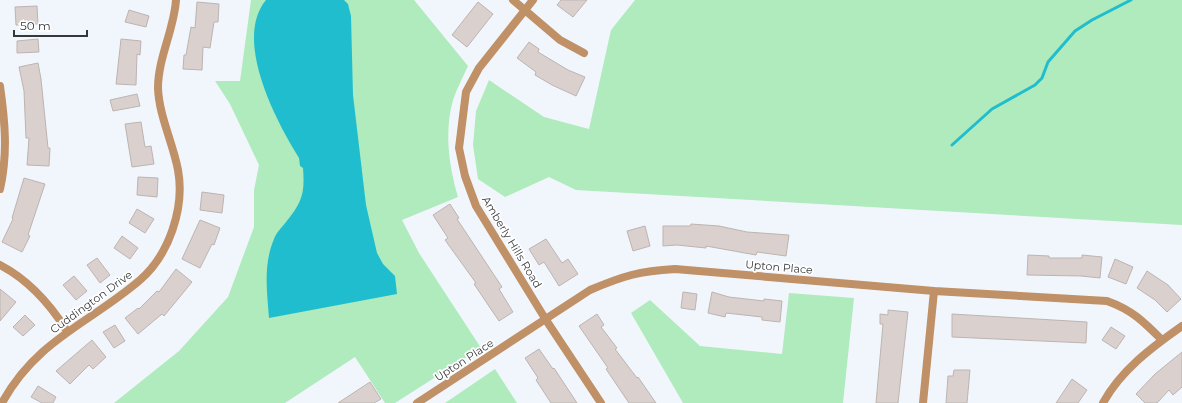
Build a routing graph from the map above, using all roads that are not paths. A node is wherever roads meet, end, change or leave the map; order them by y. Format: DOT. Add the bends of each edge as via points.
graph roads {
  1 [pos="176,0"];
  2 [pos="513,0"];
  3 [pos="533,0"];
  4 [pos="524,10"];
  5 [pos="584,53"];
  6 [pos="0,90"];
  7 [pos="0,189"];
  8 [pos="0,265"];
  9 [pos="934,291"];
  10 [pos="546,320"];
  11 [pos="1182,326"];
  12 [pos="67,332"];
  13 [pos="1162,340"];
  14 [pos="2,403"];
  15 [pos="418,403"];
  16 [pos="600,403"];
  17 [pos="923,403"];
  18 [pos="1103,403"];
  1 -- 12 [label="street, Cuddington Drive" via="172,26 158,75 160,103 178,172 175,224 169,242 154,266 141,280"];
  2 -- 4 [label="street"];
  3 -- 4 [label="street, Amberly Hills Road"];
  4 -- 5 [label="street" via="560,40"];
  4 -- 10 [label="street, Amberly Hills Road" via="478,68 466,92 459,148 465,176 476,206"];
  6 -- 7 [label="street" via="6,148"];
  8 -- 12 [label="street" via="11,270 35,289 54,311"];
  9 -- 10 [label="street, Upton Place" via="676,269 647,270 621,276 590,290"];
  9 -- 13 [label="street, Upton Place" via="1107,301 1124,307 1138,316"];
  9 -- 17 [label="street"];
  10 -- 15 [label="street, Upton Place"];
  10 -- 16 [label="street, Amberly Hills Road"];
  11 -- 13 [label="street"];
  12 -- 14 [label="street, Cuddington Drive" via="32,361 17,378"];
  13 -- 18 [label="street" via="1122,376"];
}
